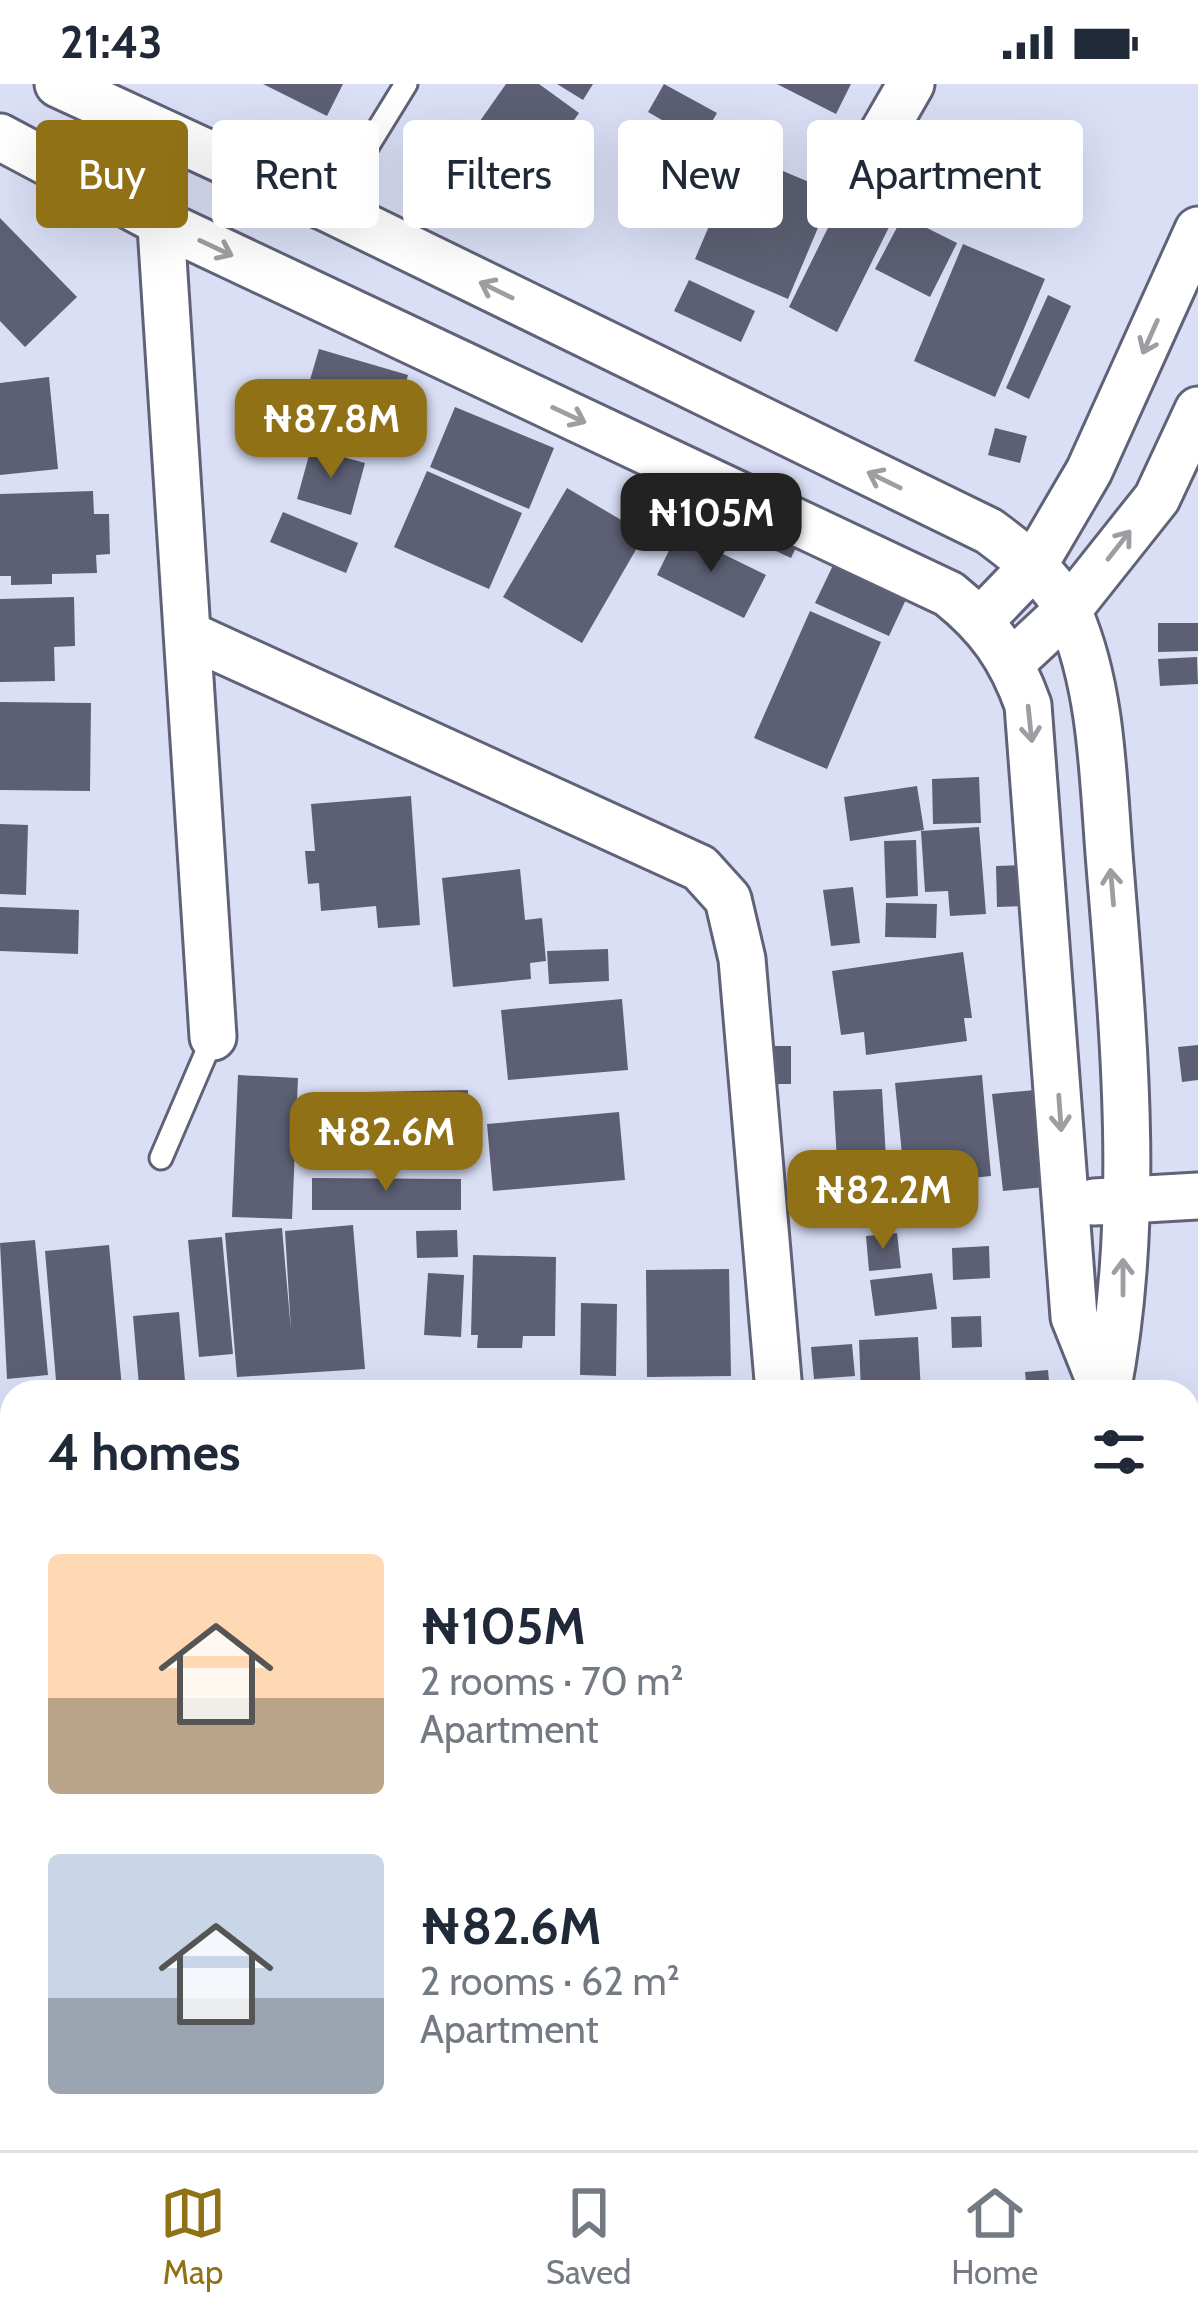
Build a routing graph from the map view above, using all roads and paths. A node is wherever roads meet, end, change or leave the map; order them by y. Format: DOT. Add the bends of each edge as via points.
graph roads {
  1 [pos="58,84"];
  2 [pos="406,84"];
  3 [pos="911,84"];
  4 [pos="129,120"];
  5 [pos="890,120"];
  6 [pos="379,128"];
  7 [pos="0,137"];
  8 [pos="36,156"];
  9 [pos="162,228"];
  10 [pos="173,228"];
  11 [pos="368,228"];
  12 [pos="1198,230"];
  13 [pos="1198,410"];
  14 [pos="1034,565"];
  15 [pos="1068,610"];
  16 [pos="981,620"];
  17 [pos="187,634"];
  18 [pos="1012,662"];
  19 [pos="213,1037"];
  20 [pos="161,1158"];
  21 [pos="1198,1196"];
  22 [pos="1123,1202"];
  23 [pos="1066,1203"];
  24 [pos="778,1380"];
  25 [pos="1101,1380"];
  26 [pos="1109,1380"];
  1 -- 4 [label="street"];
  2 -- 6 [label="lane"];
  3 -- 5 [label="street"];
  7 -- 8 [label="street"];
  9 -- 17 [label="street"];
  10 -- 16 [label="street, one-way" via="949,594"];
  14 -- 11 [label="street, one-way" via="989,531"];
  12 -- 14 [label="street, one-way" via="1089,471"];
  15 -- 13 [label="street, one-way" via="1157,498"];
  14 -- 15 [label="street"];
  14 -- 16 [label="street"];
  15 -- 18 [label="street"];
  22 -- 15 [label="street, one-way" via="1124,1044 1102,769 1088,665"];
  16 -- 18 [label="street"];
  17 -- 19 [label="street"];
  17 -- 24 [label="street" via="700,868 728,899 742,959"];
  18 -- 23 [label="street, one-way" via="1028,705 1035,772"];
  19 -- 20 [label="lane"];
  21 -- 22 [label="street"];
  22 -- 23 [label="street"];
  26 -- 22 [label="street, one-way" via="1123,1313"];
  23 -- 25 [label="street" via="1074,1317"];
}
